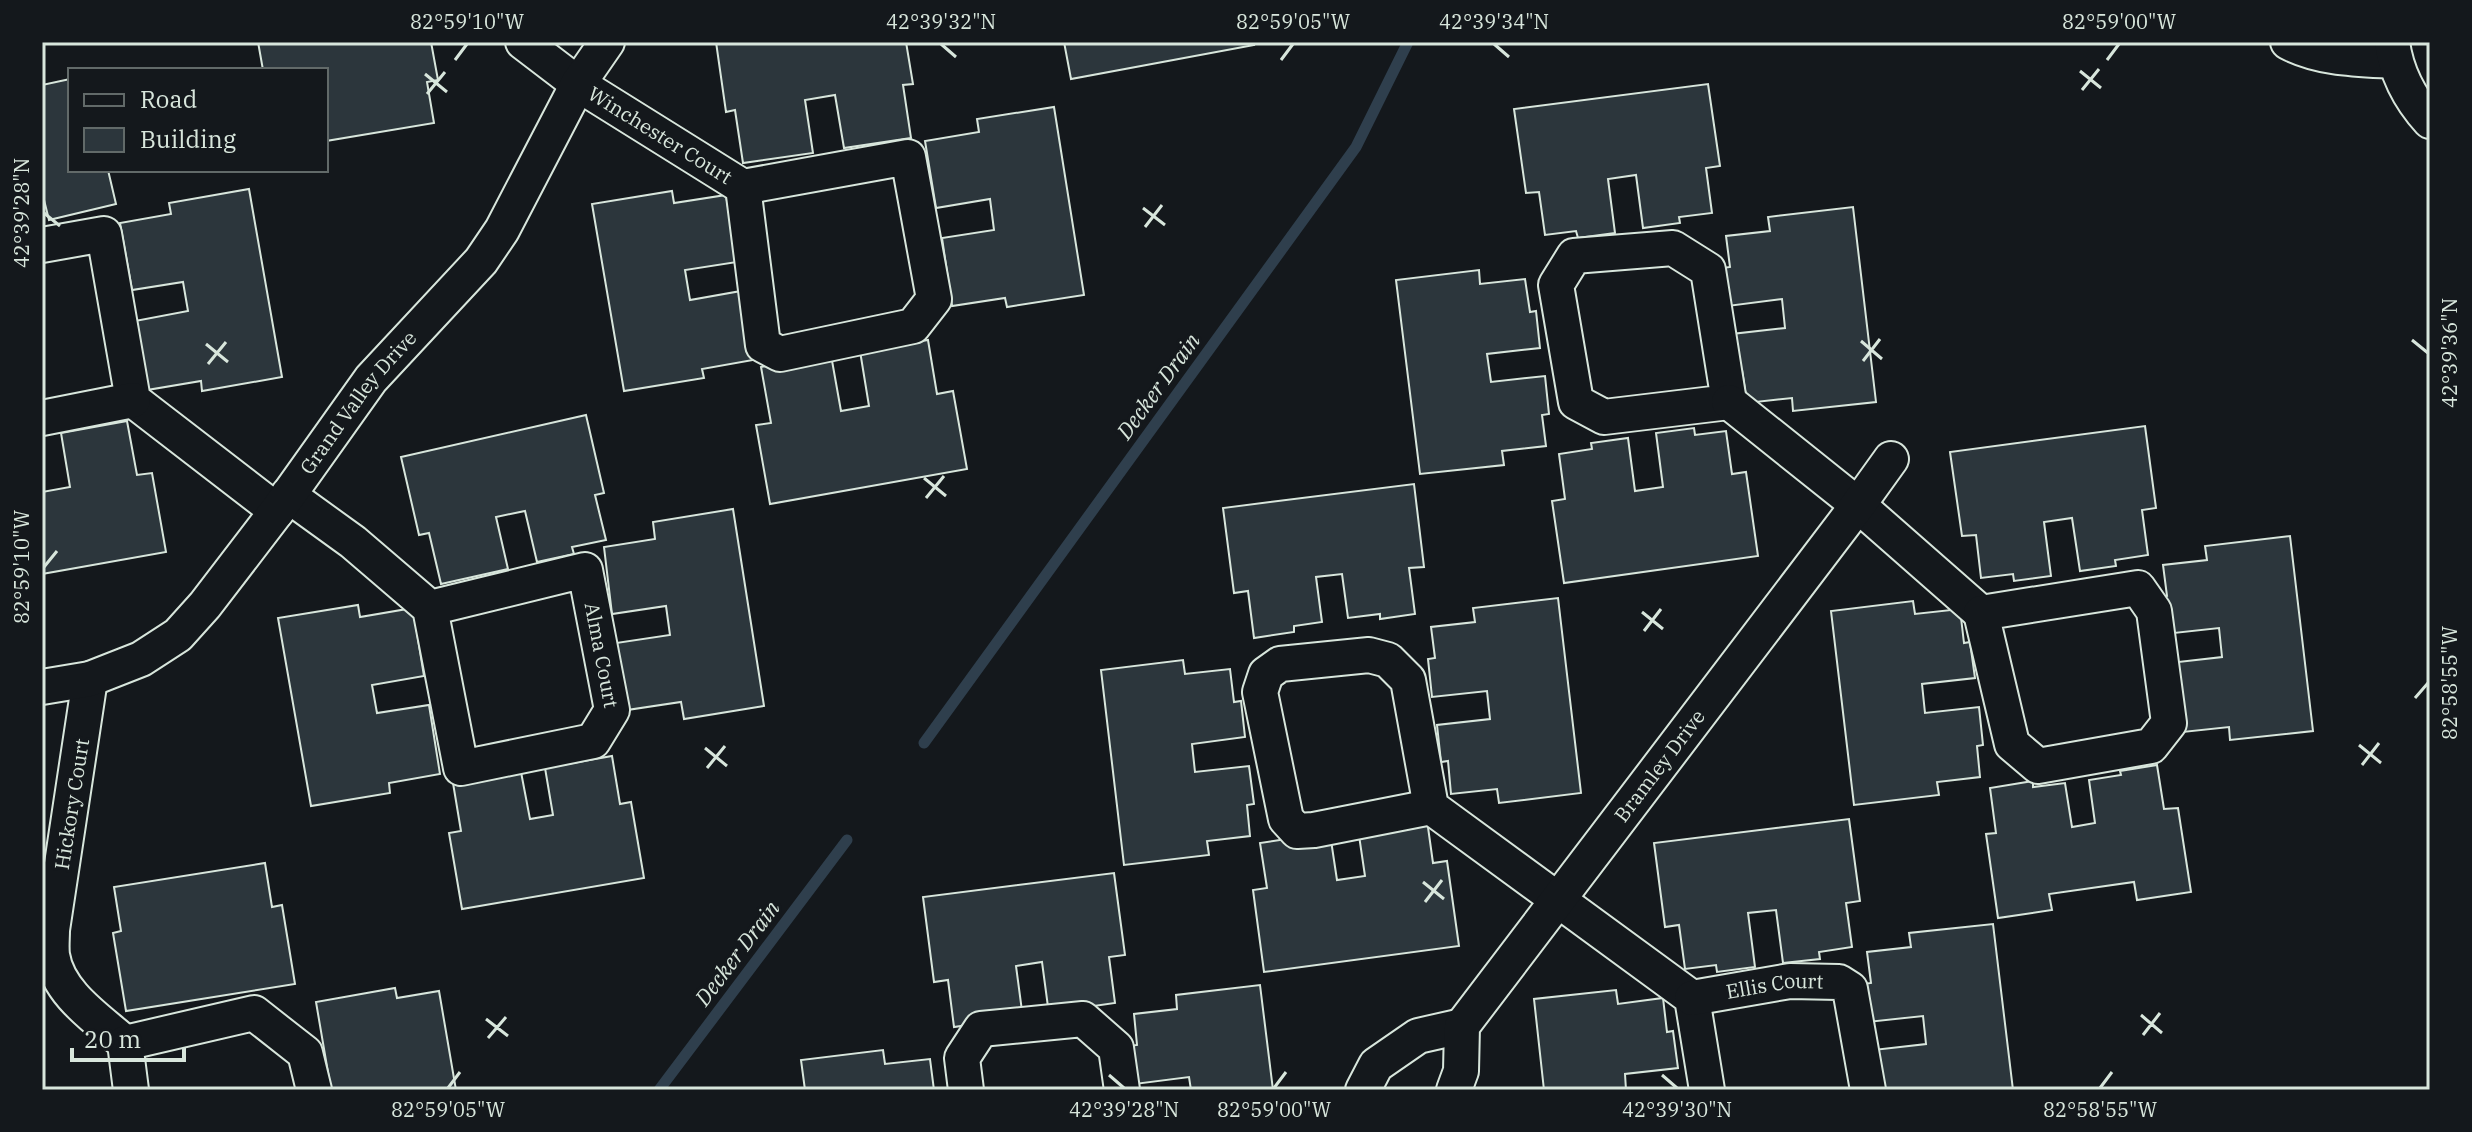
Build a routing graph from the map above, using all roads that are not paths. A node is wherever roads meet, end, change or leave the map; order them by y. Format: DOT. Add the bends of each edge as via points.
graph roads {
  1 [pos="523,42"];
  2 [pos="607,42"];
  3 [pos="2288,42"];
  4 [pos="2393,51"];
  5 [pos="578,84"];
  6 [pos="2430,121"];
  7 [pos="743,187"];
  8 [pos="42,245"];
  9 [pos="133,400"];
  10 [pos="1729,402"];
  11 [pos="42,418"];
  12 [pos="1891,459"];
  13 [pos="282,503"];
  14 [pos="1858,505"];
  15 [pos="430,608"];
  16 [pos="1981,613"];
  17 [pos="90,679"];
  18 [pos="42,687"];
  19 [pos="1431,807"];
  20 [pos="1557,899"];
  21 [pos="1692,998"];
  22 [pos="1462,1026"];
  23 [pos="125,1043"];
  24 [pos="131,1090"];
  25 [pos="314,1090"];
  26 [pos="966,1090"];
  27 [pos="1122,1090"];
  28 [pos="1363,1090"];
  29 [pos="1454,1090"];
  30 [pos="1707,1090"];
  31 [pos="1868,1090"];
  1 -- 5 [label="street, Winchester Court"];
  2 -- 5 [label="street, Grand Valley Drive"];
  3 -- 4 [label="street" via="2353,59"];
  4 -- 6 [label="street" via="2404,85"];
  5 -- 7 [label="street, Winchester Court"];
  5 -- 13 [label="street, Grand Valley Drive" via="481,261 371,379"];
  7 -- 7 [label="street, Winchester Court" via="908,157 934,299 913,326 780,354 763,345"];
  8 -- 9 [label="street" via="104,234"];
  9 -- 11 [label="street"];
  9 -- 13 [label="street"];
  10 -- 10 [label="street" via="1604,417 1576,402 1556,285 1574,256 1673,248 1708,270"];
  10 -- 14 [label="street"];
  12 -- 14 [label="street, Bramley Drive"];
  13 -- 15 [label="street" via="353,542"];
  13 -- 17 [label="street, Grand Valley Drive" via="178,635 141,659"];
  14 -- 16 [label="street"];
  14 -- 20 [label="street, Bramley Drive"];
  15 -- 15 [label="street, Alma Court" via="585,570 612,710 593,741 461,768"];
  16 -- 16 [label="street" via="2012,744 2038,766 2151,746 2169,723 2154,611 2138,588"];
  17 -- 18 [label="street, Grand Valley Drive"];
  17 -- 23 [label="street, Hickory Court" via="52,956 63,984"];
  19 -- 19 [label="street" via="1297,831 1286,819 1260,692 1266,674 1280,664 1369,655 1388,660 1408,680"];
  19 -- 20 [label="street"];
  20 -- 21 [label="street"];
  20 -- 22 [label="street, Bramley Drive"];
  21 -- 30 [label="street"];
  21 -- 31 [label="street, Ellis Court" via="1790,981 1839,982 1850,989"];
  22 -- 28 [label="street" via="1418,1036 1376,1065"];
  22 -- 29 [label="street" via="1461,1071"];
  23 -- 24 [label="street"];
  23 -- 25 [label="street" via="254,1013 305,1053"];
  26 -- 27 [label="street" via="962,1058 981,1029 1083,1019 1116,1048"];
}
